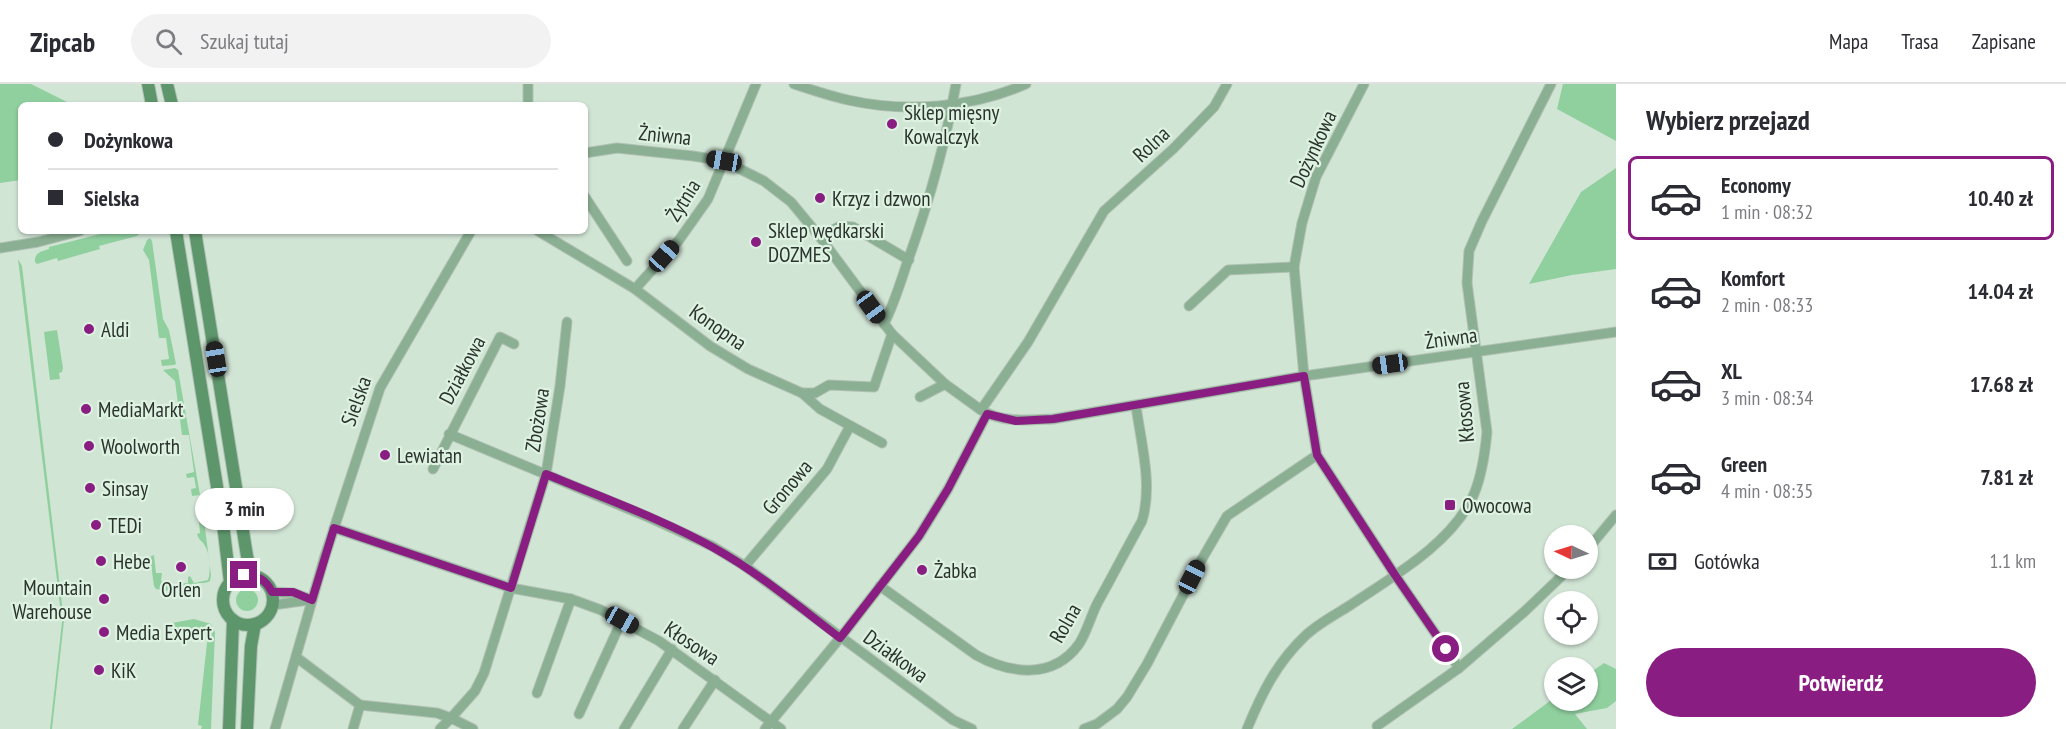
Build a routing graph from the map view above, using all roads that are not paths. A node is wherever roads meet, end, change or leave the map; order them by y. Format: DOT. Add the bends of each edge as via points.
graph roads {
  1 [pos="148,84"];
  2 [pos="167,84"];
  3 [pos="528,84"];
  4 [pos="756,84"];
  5 [pos="794,84"];
  6 [pos="956,84"];
  7 [pos="1026,84"];
  8 [pos="1227,84"];
  9 [pos="1364,84"];
  10 [pos="1551,84"];
  11 [pos="151,102"];
  12 [pos="171,102"];
  13 [pos="528,102"];
  14 [pos="952,104"];
  15 [pos="588,153"];
  16 [pos="724,161"];
  17 [pos="588,202"];
  18 [pos="69,234"];
  19 [pos="177,234"];
  20 [pos="195,234"];
  21 [pos="469,234"];
  22 [pos="543,234"];
  23 [pos="820,237"];
  24 [pos="0,248"];
  25 [pos="909,260"];
  26 [pos="627,261"];
  27 [pos="1294,267"];
  28 [pos="635,289"];
  29 [pos="1189,306"];
  30 [pos="567,322"];
  31 [pos="884,324"];
  32 [pos="1616,332"];
  33 [pos="892,334"];
  34 [pos="514,344"];
  35 [pos="1476,353"];
  36 [pos="1304,376"];
  37 [pos="945,384"];
  38 [pos="802,393"];
  39 [pos="920,398"];
  40 [pos="1136,406"];
  41 [pos="984,412"];
  42 [pos="850,426"];
  43 [pos="449,435"];
  44 [pos="882,443"];
  45 [pos="1317,455"];
  46 [pos="433,469"];
  47 [pos="546,474"];
  48 [pos="1616,515"];
  49 [pos="334,528"];
  50 [pos="1598,537"];
  51 [pos="745,566"];
  52 [pos="252,575"];
  53 [pos="1395,575"];
  54 [pos="1558,579"];
  55 [pos="230,582"];
  56 [pos="880,586"];
  57 [pos="511,588"];
  58 [pos="272,599"];
  59 [pos="571,599"];
  60 [pos="312,600"];
  61 [pos="233,620"];
  62 [pos="622,620"];
  63 [pos="255,624"];
  64 [pos="840,638"];
  65 [pos="672,650"];
  66 [pos="296,657"];
  67 [pos="1459,668"];
  68 [pos="715,680"];
  69 [pos="537,693"];
  70 [pos="360,705"];
  71 [pos="579,714"];
  72 [pos="451,718"];
  73 [pos="768,725"];
  74 [pos="1100,726"];
  75 [pos="1377,726"];
  76 [pos="229,729"];
  77 [pos="247,729"];
  78 [pos="275,729"];
  79 [pos="353,729"];
  80 [pos="440,729"];
  81 [pos="473,729"];
  82 [pos="624,729"];
  83 [pos="683,729"];
  84 [pos="781,729"];
  85 [pos="972,729"];
  86 [pos="1084,729"];
  87 [pos="1247,729"];
  1 -- 11 [label="main road"];
  2 -- 12 [label="main road"];
  3 -- 13 [label="street"];
  4 -- 16 [label="street, Żytnia"];
  5 -- 14 [label="street" via="879,105"];
  6 -- 14 [label="street"];
  7 -- 14 [label="street"];
  8 -- 41 [label="street, Rolna" via="1214,107 1104,211"];
  9 -- 27 [label="street, Dożynkowa" via="1316,177"];
  10 -- 35 [label="street, Kłosowa" via="1469,251 1467,283"];
  14 -- 25 [label="street" via="940,161"];
  15 -- 16 [label="street, Żniwna" via="617,148"];
  16 -- 23 [label="street, Żniwna" via="764,181 791,202"];
  16 -- 28 [label="street, Żytnia" via="708,199 679,240"];
  17 -- 26 [label="street"];
  18 -- 24 [label="street"];
  19 -- 55 [label="main road"];
  20 -- 52 [label="main road"];
  21 -- 49 [label="street, Sielska" via="380,388"];
  22 -- 28 [label="street, Konopna"];
  23 -- 25 [label="street" via="840,226 853,227"];
  23 -- 31 [label="street, Żniwna"];
  25 -- 31 [label="street"];
  27 -- 29 [label="street" via="1228,270"];
  27 -- 36 [label="street, Dożynkowa"];
  28 -- 38 [label="street, Konopna" via="710,346 748,369"];
  30 -- 47 [label="street, Zbożowa"];
  31 -- 33 [label="street, Żniwna"];
  32 -- 35 [label="street, Żniwna"];
  33 -- 37 [label="street, Żniwna"];
  33 -- 38 [label="street" via="874,387 829,385 815,393"];
  34 -- 43 [label="street, Działkowa" via="500,337"];
  35 -- 36 [label="street, Żniwna"];
  35 -- 53 [label="street, Kłosowa" via="1487,432 1473,494 1462,514 1436,544"];
  36 -- 40 [label="street, Żniwna"];
  36 -- 45 [label="street, Dożynkowa"];
  37 -- 39 [label="street"];
  37 -- 41 [label="street, Żniwna"];
  38 -- 42 [label="street, Konopna"];
  40 -- 41 [label="street, Żniwna" via="1016,421"];
  40 -- 56 [label="street, Rolna" via="1147,506 1080,643 1062,662 1035,670 992,664"];
  41 -- 56 [label="street, Rolna" via="948,489 919,536"];
  42 -- 44 [label="street, Konopna"];
  42 -- 51 [label="street, Gronowa" via="827,469"];
  43 -- 46 [label="street, Działkowa"];
  43 -- 47 [label="street, Działkowa"];
  45 -- 53 [label="street, Dożynkowa"];
  45 -- 74 [label="street" via="1227,516 1147,664 1127,697"];
  47 -- 51 [label="street, Działkowa" via="712,546"];
  47 -- 57 [label="street, Zbożowa"];
  48 -- 50 [label="street"];
  49 -- 57 [label="street, Kłosowa"];
  49 -- 60 [label="street, Sielska"];
  51 -- 64 [label="street, Działkowa"];
  52 -- 55 [label="main road"];
  52 -- 58 [label="main road" via="265,581"];
  53 -- 67 [label="street, Dożynkowa"];
  53 -- 87 [label="street, Kłosowa" via="1306,634 1268,681"];
  54 -- 67 [label="street"];
  55 -- 61 [label="main road" via="223,602"];
  56 -- 64 [label="street, Rolna"];
  57 -- 59 [label="street, Kłosowa"];
  57 -- 72 [label="street, Zbożowa" via="484,673 475,691"];
  58 -- 60 [label="street"];
  58 -- 63 [label="main road" via="267,617"];
  59 -- 62 [label="street, Kłosowa"];
  59 -- 69 [label="street"];
  60 -- 66 [label="street, Sielska"];
  61 -- 63 [label="main road"];
  61 -- 76 [label="main road"];
  62 -- 65 [label="street, Kłosowa"];
  62 -- 71 [label="street"];
  63 -- 77 [label="main road"];
  64 -- 73 [label="street, Rolna"];
  64 -- 85 [label="street, Działkowa" via="953,720"];
  65 -- 68 [label="street, Kłosowa"];
  65 -- 82 [label="street"];
  66 -- 70 [label="street"];
  66 -- 78 [label="street, Sielska"];
  67 -- 75 [label="street"];
  68 -- 73 [label="street, Kłosowa"];
  68 -- 83 [label="street"];
  70 -- 72 [label="street"];
  70 -- 79 [label="street"];
  72 -- 80 [label="street, Zbożowa"];
  72 -- 81 [label="street"];
  73 -- 84 [label="street, Kłosowa"];
  74 -- 86 [label="street"];
}
